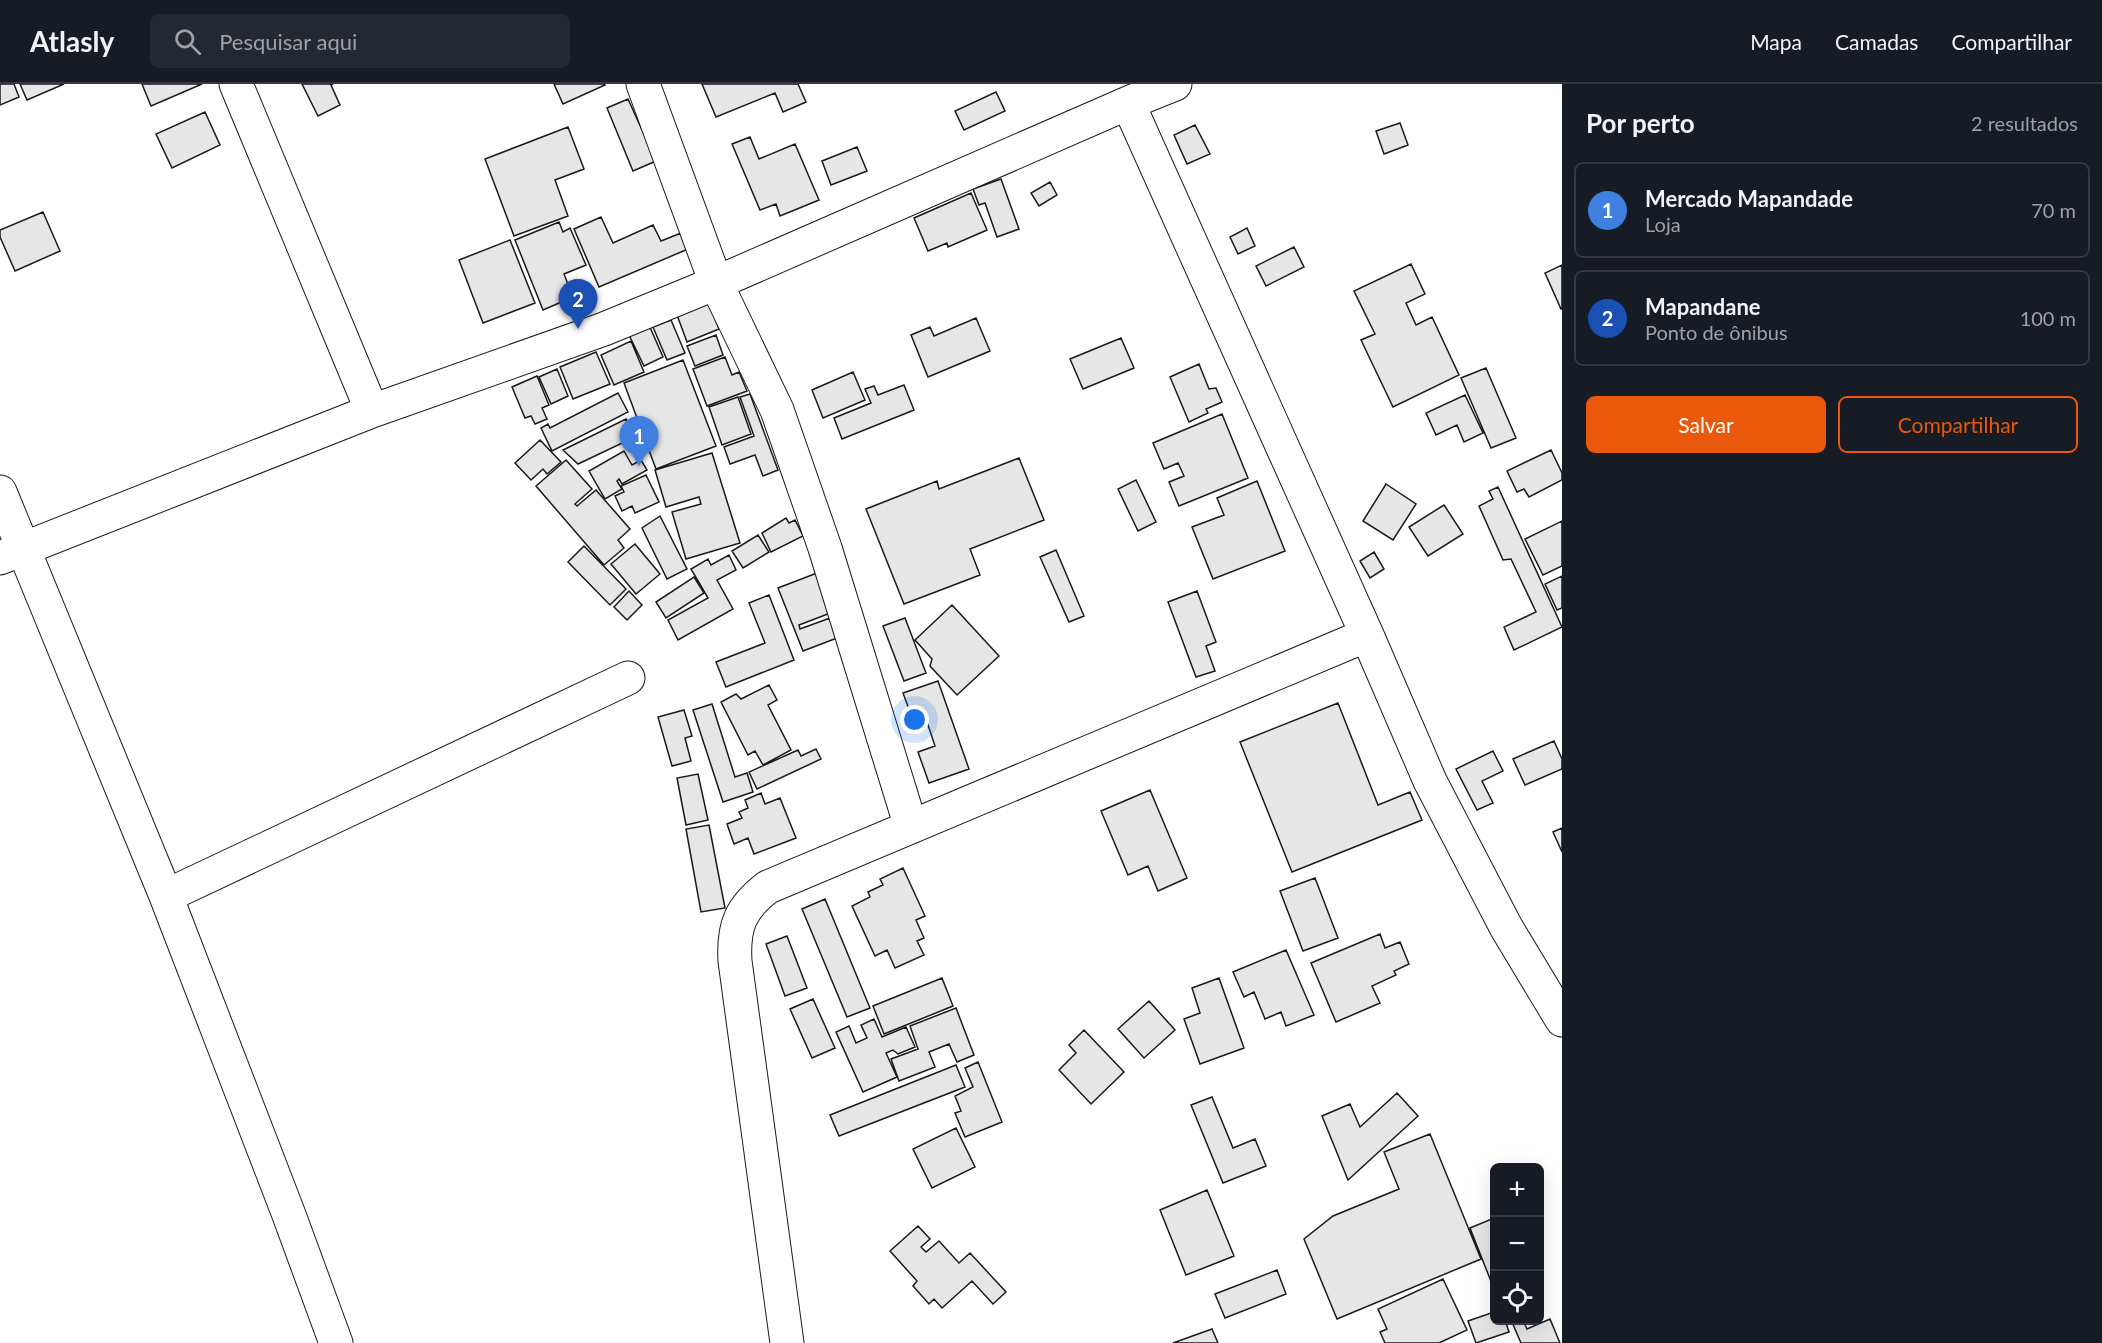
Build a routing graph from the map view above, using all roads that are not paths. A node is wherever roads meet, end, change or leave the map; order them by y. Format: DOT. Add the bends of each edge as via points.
graph roads {
  1 [pos="236,84"];
  2 [pos="643,84"];
  3 [pos="1175,84"];
  4 [pos="1128,103"];
  5 [pos="716,283"];
  6 [pos="372,411"];
  7 [pos="0,492"];
  8 [pos="12,553"];
  9 [pos="1367,635"];
  10 [pos="628,678"];
  11 [pos="911,827"];
  12 [pos="166,896"];
  13 [pos="1562,1020"];
  14 [pos="336,1343"];
  15 [pos="787,1343"];
  1 -- 6 [label="street"];
  2 -- 5 [label="street"];
  3 -- 4 [label="street"];
  4 -- 5 [label="street"];
  4 -- 9 [label="street"];
  5 -- 6 [label="street" via="604,329"];
  5 -- 11 [label="street" via="777,410 825,548"];
  6 -- 8 [label="street"];
  7 -- 8 [label="street"];
  8 -- 12 [label="street"];
  9 -- 11 [label="street"];
  9 -- 13 [label="street" via="1430,781 1506,927"];
  10 -- 12 [label="street"];
  11 -- 15 [label="street" via="768,887 752,900 734,939"];
  12 -- 14 [label="street"];
}
